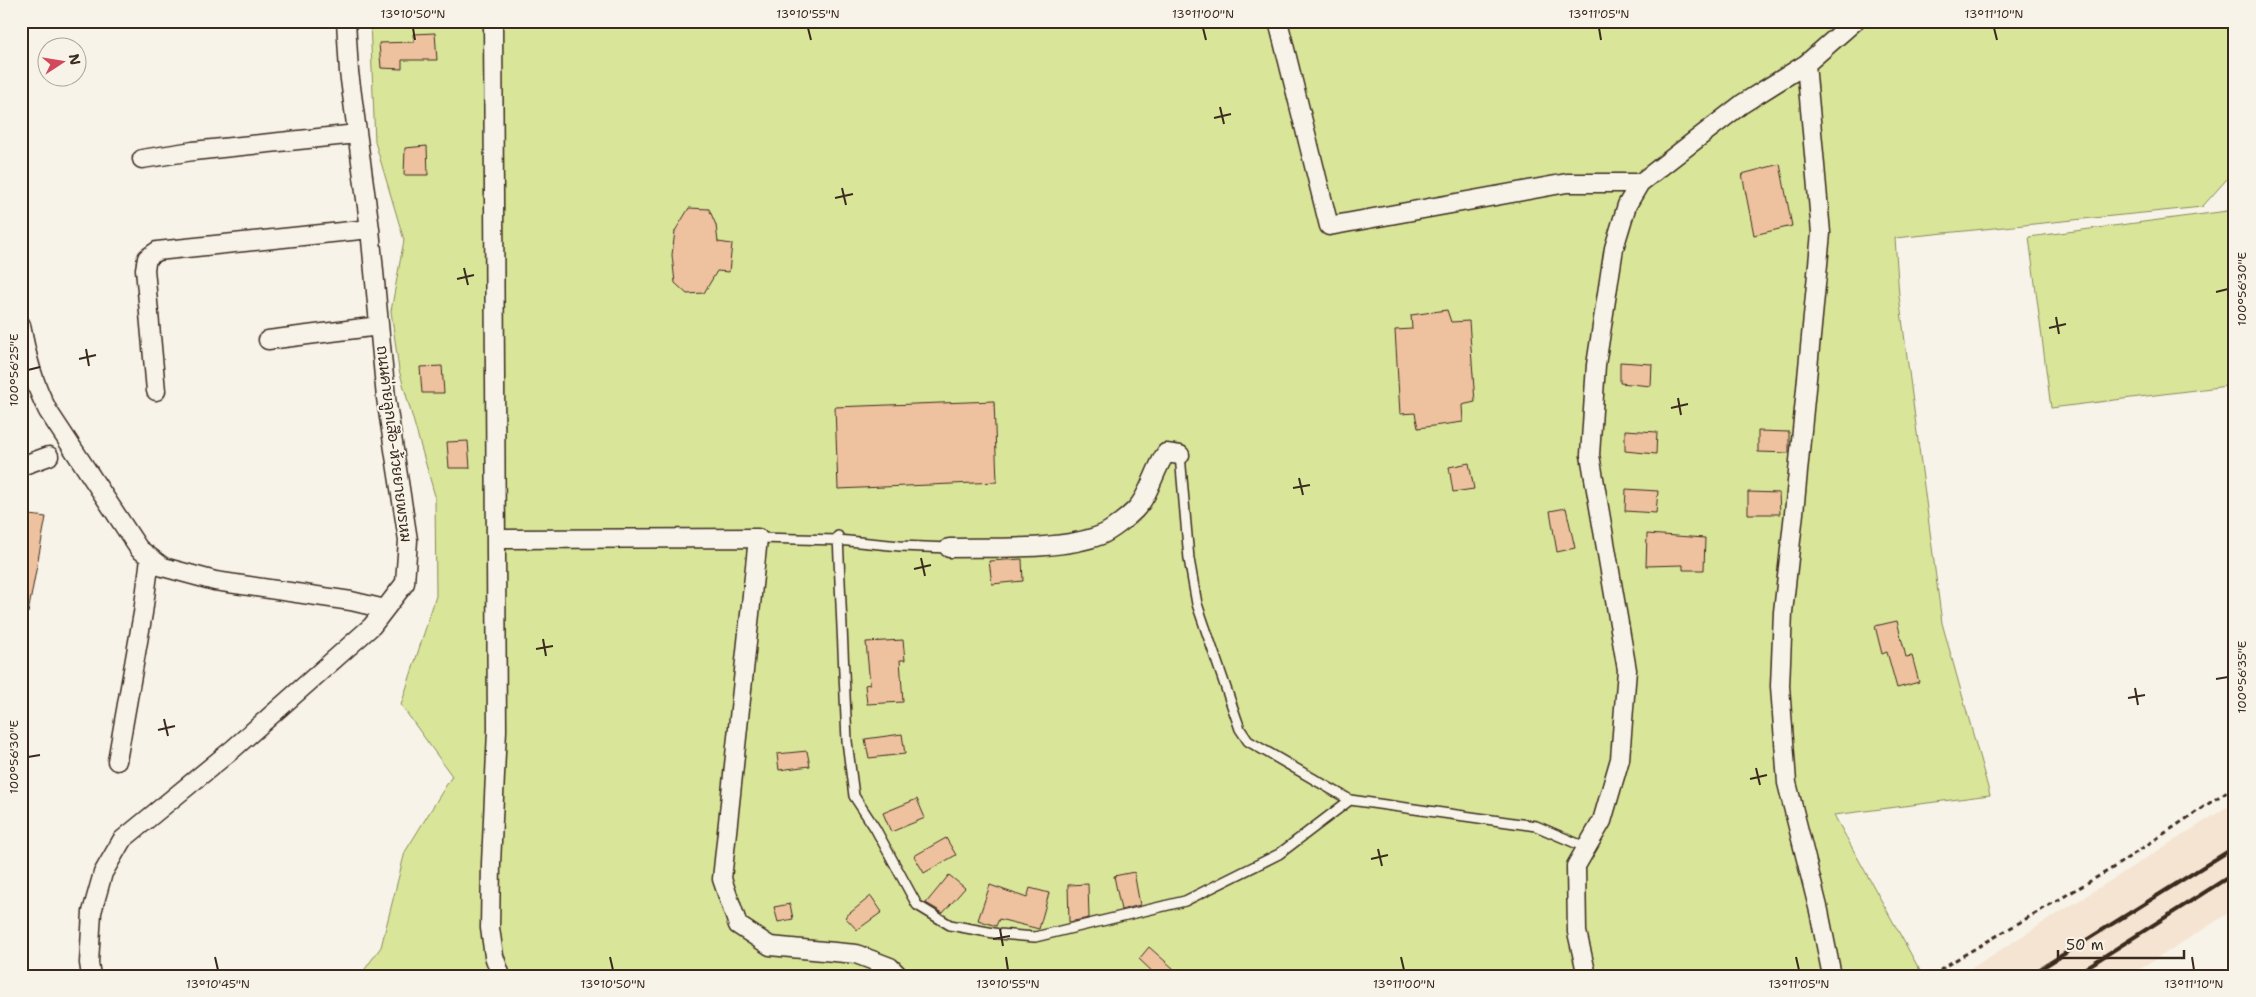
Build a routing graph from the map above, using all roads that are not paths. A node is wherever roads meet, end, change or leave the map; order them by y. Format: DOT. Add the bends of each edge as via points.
graph roads {
  1 [pos="346,21"];
  2 [pos="492,21"];
  3 [pos="1278,21"];
  4 [pos="1855,21"];
  5 [pos="1806,64"];
  6 [pos="357,134"];
  7 [pos="142,159"];
  8 [pos="1640,183"];
  9 [pos="370,229"];
  10 [pos="21,325"];
  11 [pos="379,326"];
  12 [pos="268,340"];
  13 [pos="156,391"];
  14 [pos="1180,455"];
  15 [pos="49,456"];
  16 [pos="21,466"];
  17 [pos="758,538"];
  18 [pos="838,538"];
  19 [pos="496,540"];
  20 [pos="949,548"];
  21 [pos="150,558"];
  22 [pos="385,609"];
  23 [pos="117,761"];
  24 [pos="1350,800"];
  25 [pos="1586,847"];
  26 [pos="91,976"];
  27 [pos="501,976"];
  28 [pos="899,976"];
  29 [pos="1586,976"];
  30 [pos="1832,976"];
  1 -- 6 [label="street, ถนนค่ายลูกเสึอ-ห้วยยายพรหม"];
  2 -- 19 [label="street"];
  3 -- 8 [label="street" via="1329,226 1567,183"];
  4 -- 5 [label="street"];
  5 -- 8 [label="street" via="1742,104"];
  5 -- 30 [label="street" via="1821,233 1783,612 1780,686 1787,783"];
  6 -- 7 [label="street"];
  6 -- 9 [label="street, ถนนค่ายลูกเสึอ-ห้วยยายพรหม"];
  8 -- 25 [label="street" via="1626,205 1614,248 1596,365 1590,455 1627,670 1620,759 1602,821"];
  9 -- 11 [label="street, ถนนค่ายลูกเสึอ-ห้วยยายพรหม"];
  9 -- 13 [label="street" via="157,251 147,258 145,268"];
  10 -- 21 [label="street" via="29,368 48,411 139,549"];
  11 -- 12 [label="street"];
  11 -- 22 [label="street, ถนนค่ายลูกเสึอ-ห้วยยายพรหม" via="386,398 408,540 405,584"];
  14 -- 20 [label="street" via="1166,453 1136,510 1102,534 1076,541 1032,546"];
  14 -- 24 [label="lane" via="1189,559 1197,604 1240,729 1248,741"];
  15 -- 16 [label="street"];
  17 -- 18 [label="lane"];
  17 -- 19 [label="street"];
  17 -- 28 [label="street" via="722,879 738,925 770,946 856,954 890,967"];
  18 -- 20 [label="lane"];
  18 -- 24 [label="lane" via="847,741 854,796 917,905 950,925 1035,937 1185,901 1279,854"];
  19 -- 27 [label="street" via="497,730 490,928"];
  21 -- 22 [label="street" via="163,567 216,581"];
  21 -- 23 [label="street"];
  22 -- 26 [label="street, ถนนค่ายลูกเสึอ-ห้วยยายพรหม" via="372,626 233,749 122,840 103,873 92,912 88,963"];
  24 -- 25 [label="lane" via="1536,826"];
  25 -- 29 [label="street" via="1576,866 1577,932"];
}
